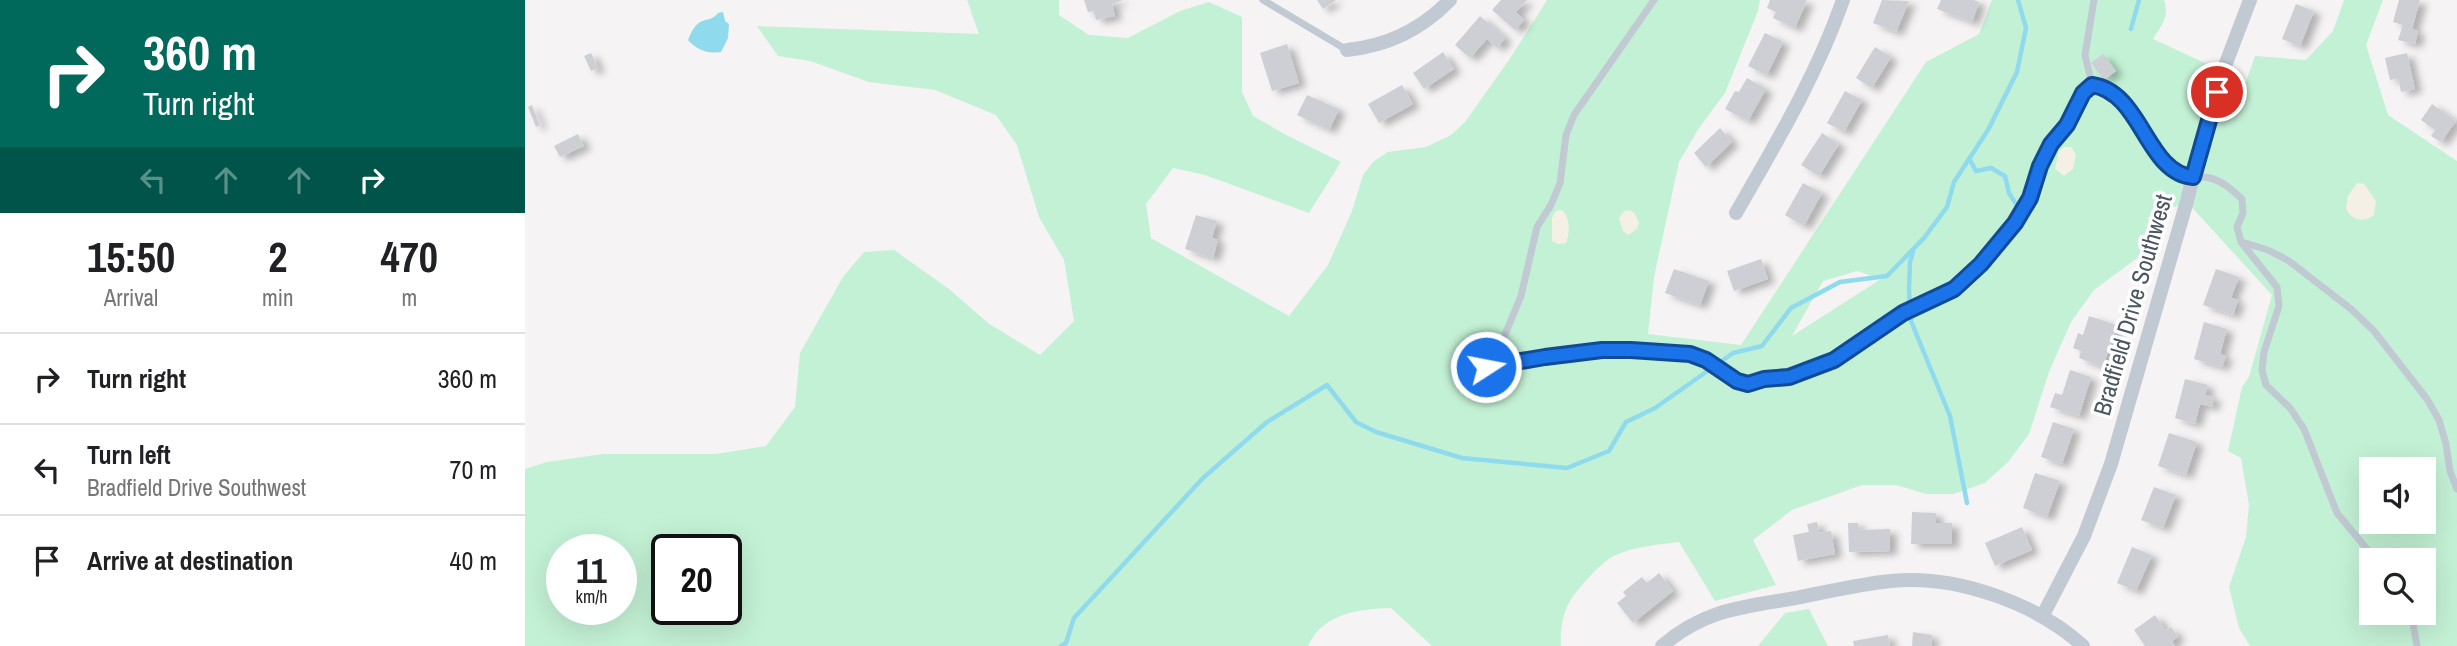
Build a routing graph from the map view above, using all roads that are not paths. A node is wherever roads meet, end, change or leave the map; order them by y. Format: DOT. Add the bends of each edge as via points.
graph roads {
  1 [pos="1263,0"];
  2 [pos="1450,0"];
  3 [pos="1654,0"];
  4 [pos="1843,0"];
  5 [pos="2094,0"];
  6 [pos="2251,0"];
  7 [pos="1347,50"];
  8 [pos="2092,85"];
  9 [pos="2193,177"];
  10 [pos="1736,213"];
  11 [pos="2241,242"];
  12 [pos="1502,342"];
  13 [pos="1516,361"];
  14 [pos="2457,489"];
  15 [pos="2366,548"];
  16 [pos="2043,615"];
  17 [pos="2413,625"];
  18 [pos="1663,646"];
  19 [pos="2083,646"];
  20 [pos="2417,646"];
  1 -- 7 [label="lane"];
  2 -- 7 [label="street" via="1398,37"];
  3 -- 12 [label="lane" via="1574,115 1566,135 1560,183 1537,227 1521,296"];
  4 -- 10 [label="street" via="1806,90"];
  5 -- 8 [label="lane" via="2085,55"];
  6 -- 9 [label="street, Bradfield Drive Southwest" via="2223,71"];
  8 -- 9 [label="lane" via="2104,86 2118,96 2168,166 2180,176"];
  8 -- 13 [label="lane" via="2051,144 2015,223 1981,264 1954,289 1903,313 1834,360 1789,377 1748,384 1690,354 1602,350"];
  9 -- 11 [label="lane" via="2227,185 2242,199 2237,228"];
  9 -- 16 [label="street, Bradfield Drive Southwest" via="2111,464 2084,536"];
  11 -- 14 [label="lane" via="2289,261 2374,331 2439,420"];
  11 -- 15 [label="lane" via="2277,287 2279,306 2264,352 2266,385 2304,429 2337,513"];
  12 -- 13 [label="lane"];
  12 -- 13 [label="lane" via="1473,352 1474,366"];
  16 -- 18 [label="street" via="1967,587 1892,580 1712,614"];
  16 -- 19 [label="street"];
  17 -- 20 [label="lane"];
}
